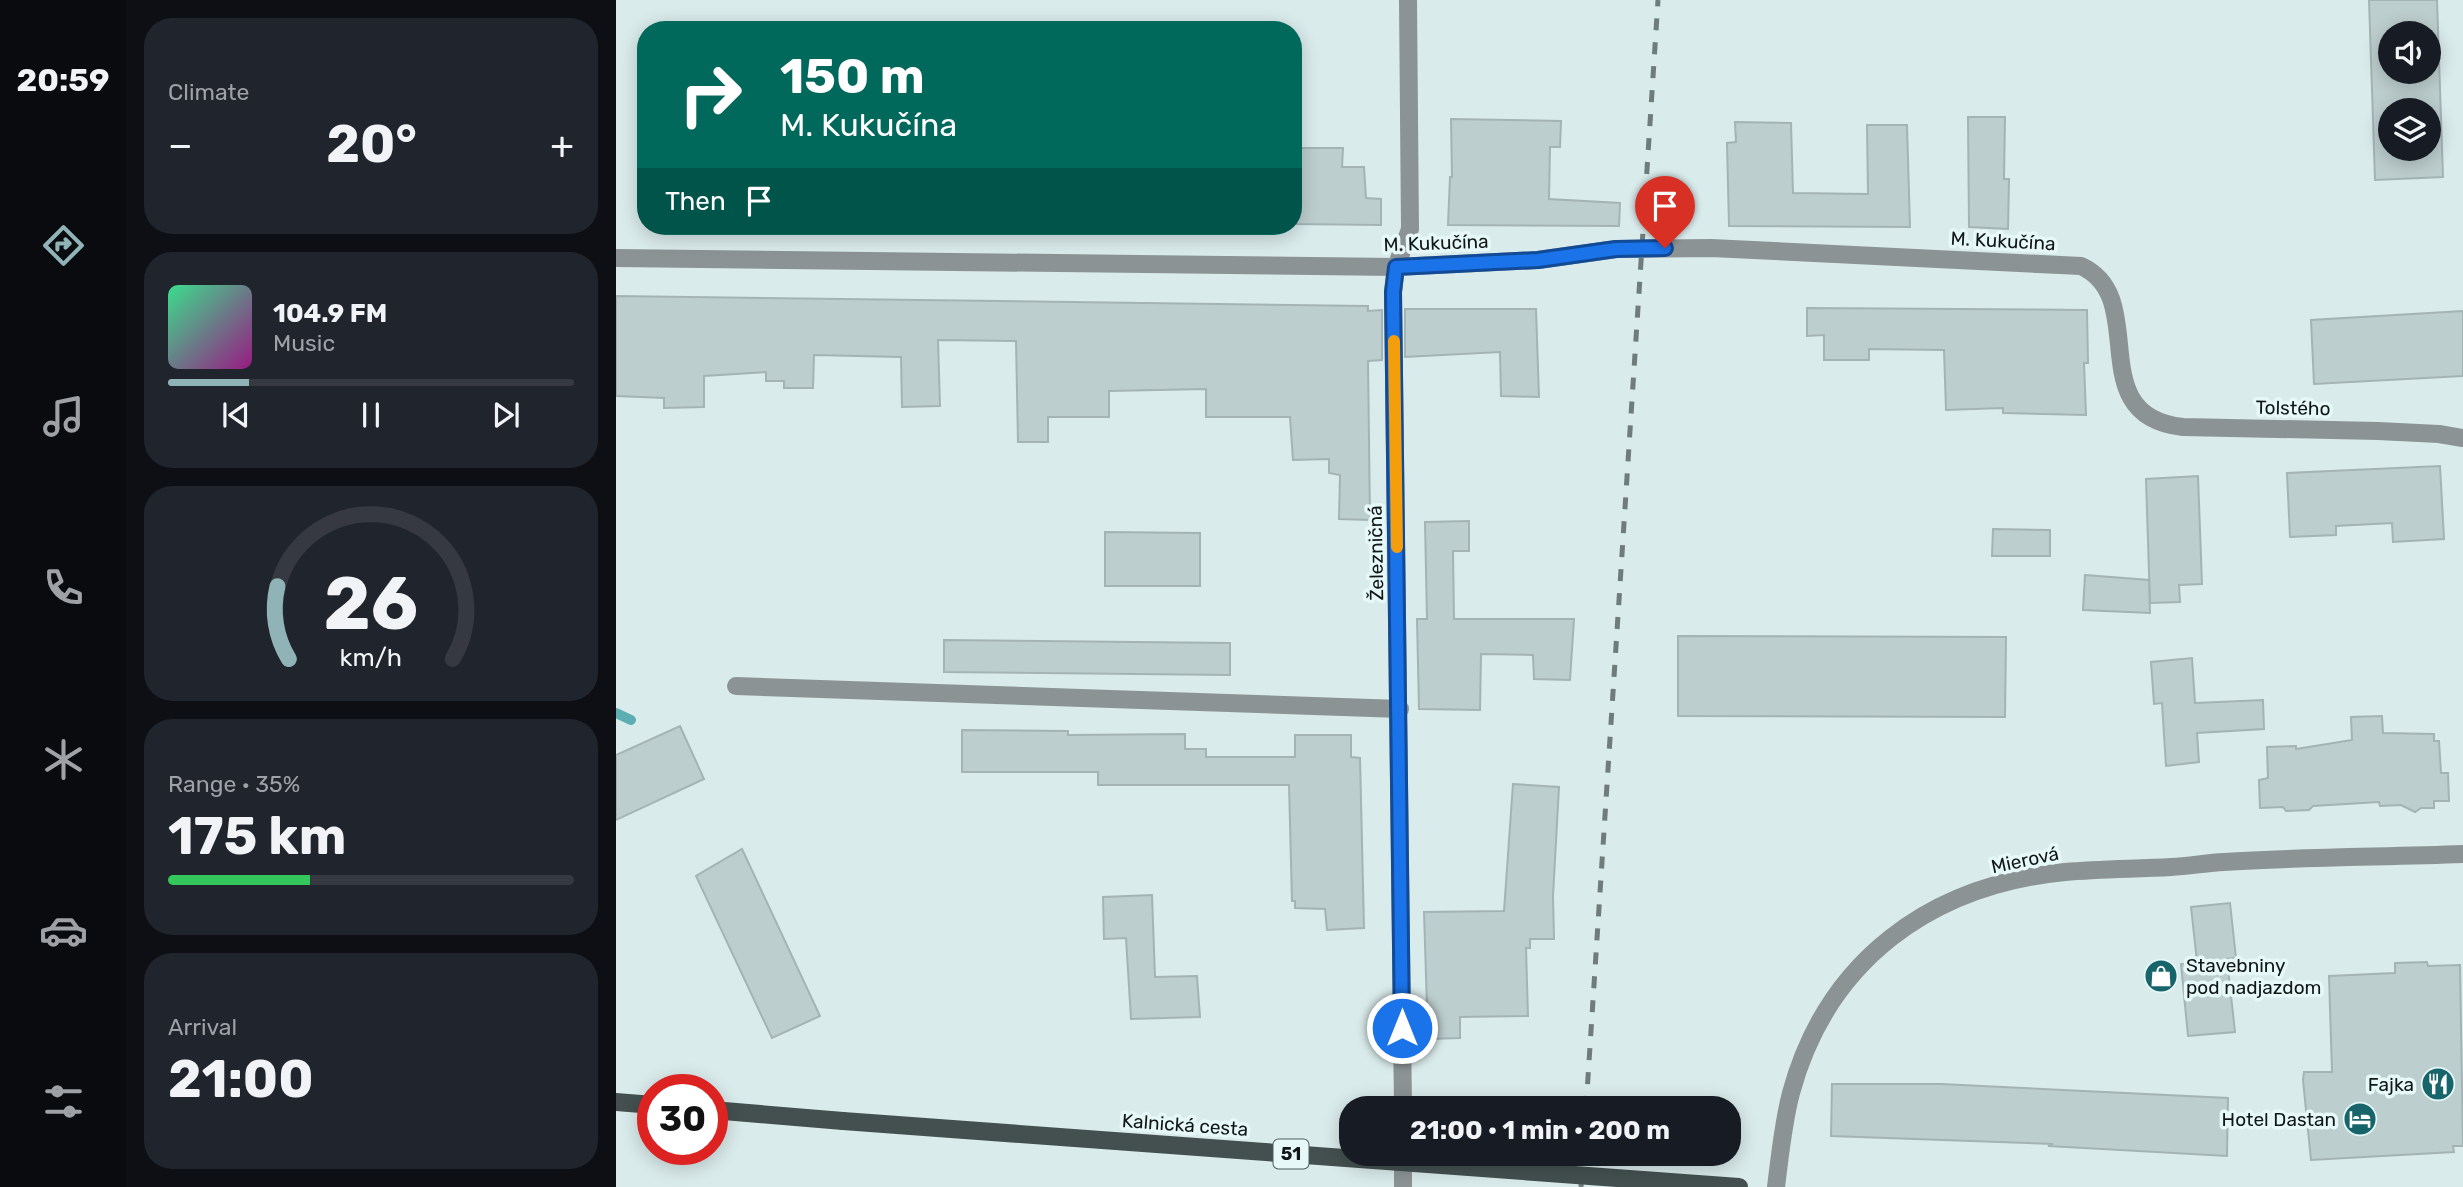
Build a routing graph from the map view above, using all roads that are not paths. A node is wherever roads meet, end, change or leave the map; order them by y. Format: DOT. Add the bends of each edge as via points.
graph roads {
  1 [pos="1408,0"];
  2 [pos="616,258"];
  3 [pos="1396,267"];
  4 [pos="2148,417"];
  5 [pos="2463,439"];
  6 [pos="736,686"];
  7 [pos="1400,709"];
  8 [pos="2463,854"];
  9 [pos="1403,1096"];
  10 [pos="616,1102"];
  11 [pos="637,1104"];
  12 [pos="728,1111"];
  13 [pos="1403,1166"];
  14 [pos="1403,1187"];
  15 [pos="1739,1187"];
  16 [pos="1776,1187"];
  1 -- 3 [label="street, Železničná" via="1410,229"];
  2 -- 3 [label="street, M. Kukučína"];
  3 -- 4 [label="street, M. Kukučína" via="1538,260 1643,248 2081,266 2107,286 2127,390"];
  3 -- 7 [label="street, Železničná"];
  4 -- 5 [label="street, Tolstého" via="2183,427 2439,433"];
  6 -- 7 [label="street"];
  7 -- 9 [label="street, Železničná"];
  8 -- 16 [label="street, Mierová" via="2064,872 2006,883 1942,904 1854,968 1832,1000 1791,1092"];
  10 -- 11 [label="main road"];
  12 -- 15 [label="main road, Kalnická cesta / 51, bridge"];
  13 -- 14 [label="street"];
}
